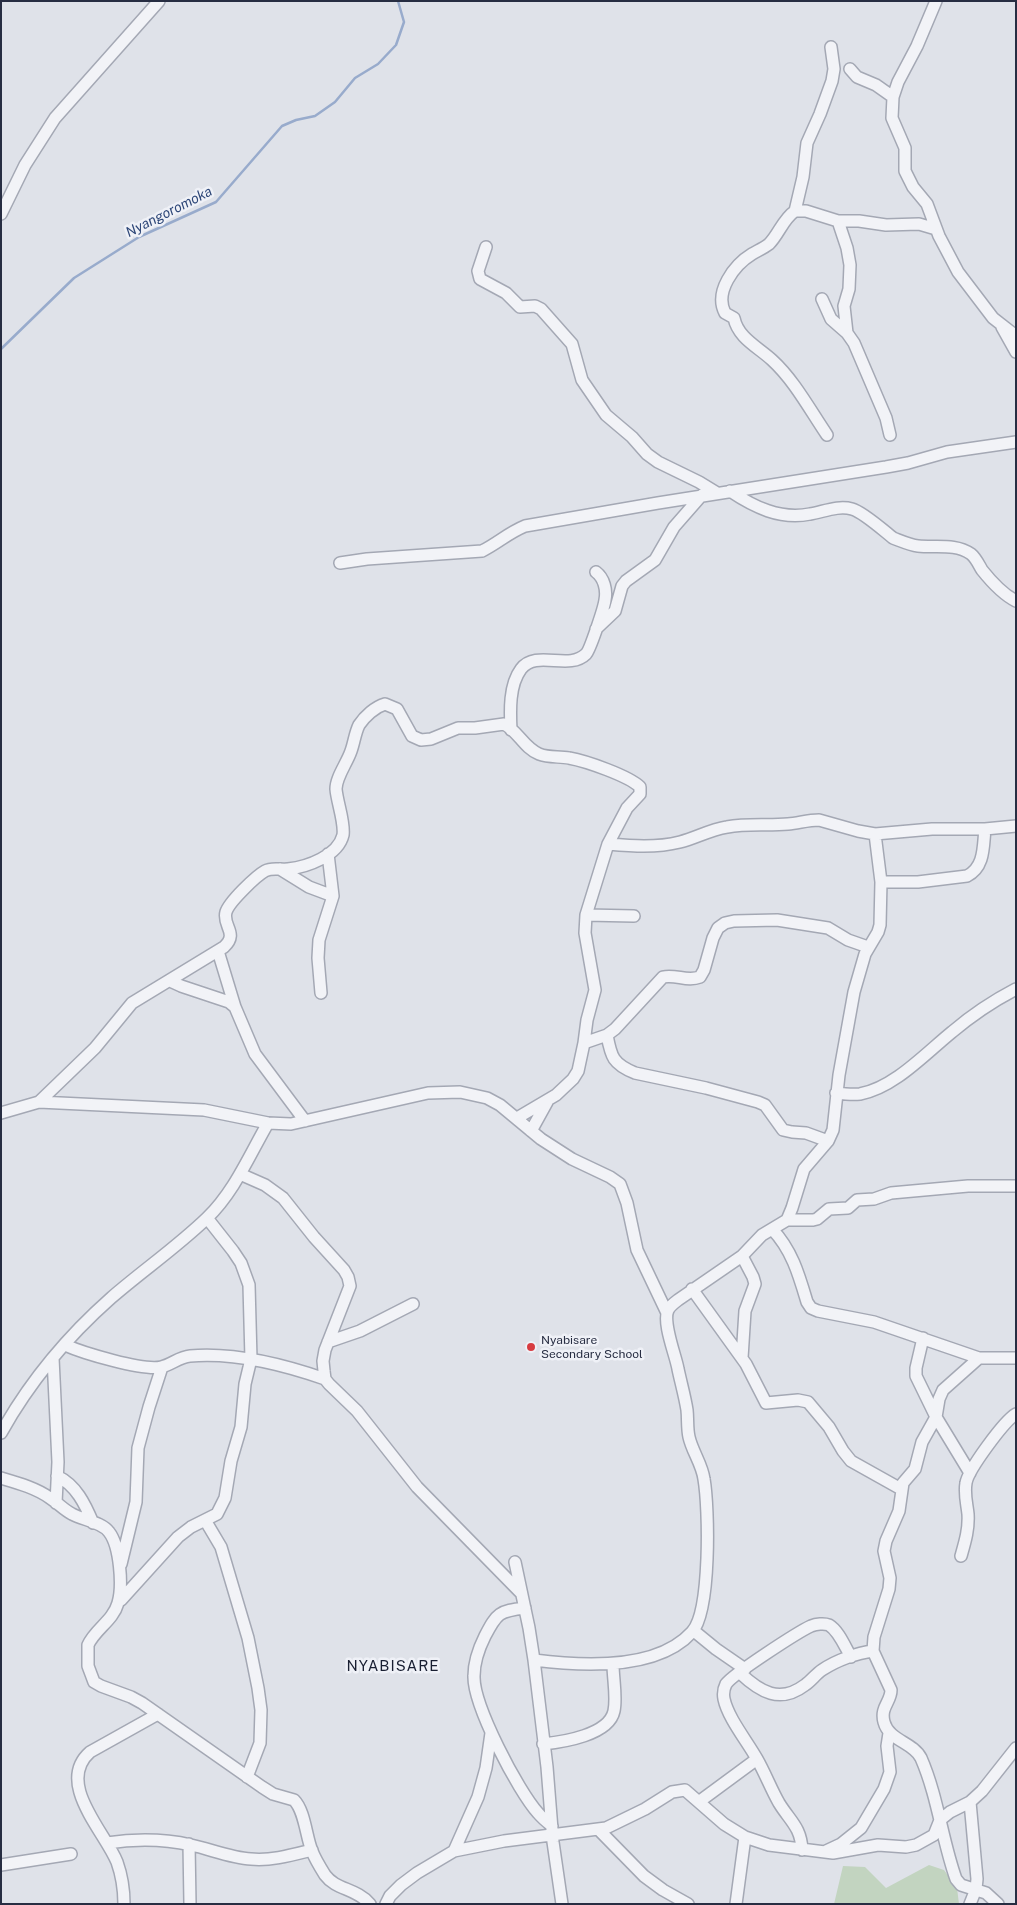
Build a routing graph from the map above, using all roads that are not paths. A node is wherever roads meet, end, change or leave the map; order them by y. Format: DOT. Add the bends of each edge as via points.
graph roads {
  1 [pos="159,1"];
  2 [pos="936,1"];
  3 [pos="830,47"];
  4 [pos="850,69"];
  5 [pos="893,96"];
  6 [pos="795,211"];
  7 [pos="1,214"];
  8 [pos="838,221"];
  9 [pos="936,229"];
  10 [pos="486,247"];
  11 [pos="822,299"];
  12 [pos="1001,325"];
  13 [pos="847,333"];
  14 [pos="1016,336"];
  15 [pos="1016,352"];
  16 [pos="827,434"];
  17 [pos="890,435"];
  18 [pos="1016,442"];
  19 [pos="730,491"];
  20 [pos="717,493"];
  21 [pos="702,495"];
  22 [pos="340,563"];
  23 [pos="596,572"];
  24 [pos="1016,601"];
  25 [pos="596,629"];
  26 [pos="511,730"];
  27 [pos="1016,826"];
  28 [pos="985,829"];
  29 [pos="875,834"];
  30 [pos="608,844"];
  31 [pos="328,854"];
  32 [pos="280,869"];
  33 [pos="881,882"];
  34 [pos="333,896"];
  35 [pos="586,915"];
  36 [pos="634,916"];
  37 [pos="868,946"];
  38 [pos="218,951"];
  39 [pos="170,981"];
  40 [pos="1016,989"];
  41 [pos="321,994"];
  42 [pos="235,1007"];
  43 [pos="607,1035"];
  44 [pos="584,1044"];
  45 [pos="836,1093"];
  46 [pos="39,1102"];
  47 [pos="547,1102"];
  48 [pos="1,1113"];
  49 [pos="517,1118"];
  50 [pos="305,1121"];
  51 [pos="268,1123"];
  52 [pos="531,1131"];
  53 [pos="828,1141"];
  54 [pos="240,1174"];
  55 [pos="1016,1186"];
  56 [pos="207,1218"];
  57 [pos="787,1220"];
  58 [pos="772,1229"];
  59 [pos="742,1256"];
  60 [pos="692,1289"];
  61 [pos="413,1304"];
  62 [pos="667,1313"];
  63 [pos="923,1338"];
  64 [pos="328,1342"];
  65 [pos="65,1344"];
  66 [pos="53,1358"];
  67 [pos="742,1358"];
  68 [pos="979,1358"];
  69 [pos="1016,1358"];
  70 [pos="251,1359"];
  71 [pos="162,1367"];
  72 [pos="325,1379"];
  73 [pos="1016,1414"];
  74 [pos="936,1417"];
  75 [pos="1,1433"];
  76 [pos="970,1473"];
  77 [pos="57,1476"];
  78 [pos="1,1478"];
  79 [pos="901,1489"];
  80 [pos="56,1503"];
  81 [pos="205,1520"];
  82 [pos="93,1523"];
  83 [pos="961,1556"];
  84 [pos="515,1562"];
  85 [pos="120,1568"];
  86 [pos="521,1594"];
  87 [pos="118,1604"];
  88 [pos="525,1608"];
  89 [pos="694,1630"];
  90 [pos="873,1651"];
  91 [pos="850,1657"];
  92 [pos="534,1660"];
  93 [pos="613,1664"];
  94 [pos="743,1671"];
  95 [pos="158,1714"];
  96 [pos="491,1733"];
  97 [pos="889,1733"];
  98 [pos="543,1744"];
  99 [pos="1016,1748"];
  100 [pos="757,1759"];
  101 [pos="247,1777"];
  102 [pos="700,1801"];
  103 [pos="970,1802"];
  104 [pos="940,1820"];
  105 [pos="598,1829"];
  106 [pos="552,1830"];
  107 [pos="745,1837"];
  108 [pos="107,1844"];
  109 [pos="189,1844"];
  110 [pos="312,1850"];
  111 [pos="802,1850"];
  112 [pos="454,1851"];
  113 [pos="824,1852"];
  114 [pos="71,1854"];
  115 [pos="1,1864"];
  116 [pos="976,1889"];
  117 [pos="124,1904"];
  118 [pos="190,1904"];
  119 [pos="370,1904"];
  120 [pos="386,1904"];
  121 [pos="562,1904"];
  122 [pos="688,1904"];
  123 [pos="736,1904"];
  124 [pos="970,1904"];
  125 [pos="998,1904"];
  1 -- 7 [label="street" via="55,118 25,165"];
  2 -- 5 [label="street"];
  3 -- 6 [label="street" via="834,69 832,81 806,143"];
  4 -- 5 [label="street" via="857,77"];
  5 -- 9 [label="street" via="892,118 905,148 905,171 927,204"];
  6 -- 8 [label="street"];
  6 -- 16 [label="street" via="768,245 742,262 730,276 722,301 725,313 734,318 743,336 778,367"];
  8 -- 9 [label="street" via="919,224"];
  8 -- 13 [label="street" via="850,265 850,289 844,306"];
  9 -- 12 [label="street" via="958,272"];
  10 -- 20 [label="street" via="478,271 480,279 506,293 520,307 536,306 541,309 572,344 584,385 606,415 658,462"];
  11 -- 13 [label="street" via="831,319"];
  12 -- 14 [label="street"];
  12 -- 15 [label="street"];
  13 -- 17 [label="street" via="858,351"];
  18 -- 19 [label="street"];
  19 -- 20 [label="street"];
  19 -- 24 [label="street" via="768,512 788,515 850,508 893,538 916,546 943,546 964,551 972,555 1008,597"];
  20 -- 21 [label="street"];
  21 -- 22 [label="street" via="525,526 482,551"];
  21 -- 25 [label="street" via="674,527 655,560 622,586 615,611"];
  23 -- 25 [label="street" via="604,582 606,596"];
  25 -- 26 [label="street" via="584,656 562,661 533,661 521,668 510,710"];
  26 -- 30 [label="street" via="536,752 598,767 640,787 640,794 627,808"];
  26 -- 31 [label="street" via="501,723 464,727 421,740 412,736 400,712 392,706 385,704 375,709 357,729 338,781 336,790 343,834"];
  27 -- 28 [label="street"];
  28 -- 29 [label="street"];
  28 -- 33 [label="street" via="980,864 968,876 918,882"];
  29 -- 30 [label="street" via="812,820 729,826 662,845"];
  29 -- 33 [label="street"];
  30 -- 35 [label="street"];
  31 -- 32 [label="street" via="315,862"];
  31 -- 34 [label="street"];
  32 -- 34 [label="street" via="309,887"];
  32 -- 38 [label="street" via="266,870 228,906 226,915 230,938"];
  33 -- 37 [label="street" via="880,925"];
  34 -- 41 [label="street" via="319,940"];
  35 -- 36 [label="street"];
  35 -- 44 [label="street" via="586,940 595,990"];
  37 -- 43 [label="street" via="820,926 777,920 725,923 712,938 703,975 693,979 661,978"];
  37 -- 45 [label="street" via="854,992"];
  38 -- 39 [label="street"];
  38 -- 42 [label="street"];
  39 -- 42 [label="street"];
  39 -- 46 [label="street" via="132,1003 95,1048"];
  40 -- 45 [label="street" via="976,1012 912,1067 894,1078 861,1093"];
  42 -- 50 [label="street" via="255,1054"];
  43 -- 44 [label="street"];
  43 -- 53 [label="street" via="610,1054 618,1065 626,1069 758,1102 765,1105 783,1130 806,1133"];
  44 -- 47 [label="street" via="576,1075"];
  45 -- 53 [label="street" via="833,1130"];
  46 -- 48 [label="street"];
  46 -- 51 [label="street" via="204,1110"];
  47 -- 49 [label="street"];
  47 -- 52 [label="street"];
  49 -- 50 [label="street" via="487,1098 444,1092"];
  49 -- 52 [label="street"];
  50 -- 51 [label="street"];
  51 -- 54 [label="street"];
  52 -- 62 [label="street" via="572,1159 620,1184 637,1250"];
  53 -- 57 [label="street" via="804,1169"];
  54 -- 56 [label="street"];
  54 -- 64 [label="street" via="265,1185 283,1198 344,1270 350,1286"];
  55 -- 57 [label="street" via="968,1186 891,1193 857,1200 848,1208 829,1209 817,1219"];
  56 -- 65 [label="street" via="109,1300"];
  56 -- 70 [label="street" via="233,1251 247,1276"];
  57 -- 58 [label="street"];
  58 -- 59 [label="street"];
  58 -- 63 [label="street" via="793,1259 811,1308 874,1322"];
  59 -- 60 [label="street"];
  59 -- 67 [label="street" via="755,1281 745,1311"];
  60 -- 62 [label="street"];
  60 -- 67 [label="street"];
  61 -- 64 [label="street" via="360,1331"];
  62 -- 89 [label="street" via="689,1436 704,1478 706,1570 700,1615"];
  63 -- 68 [label="street"];
  63 -- 74 [label="street" via="916,1376"];
  64 -- 72 [label="street" via="323,1361"];
  65 -- 66 [label="street"];
  65 -- 71 [label="street" via="99,1357"];
  66 -- 75 [label="street"];
  66 -- 77 [label="street"];
  67 -- 79 [label="street" via="766,1403 808,1402 830,1427 851,1461"];
  68 -- 69 [label="street"];
  68 -- 74 [label="street" via="943,1390"];
  70 -- 71 [label="street" via="188,1356"];
  70 -- 72 [label="street"];
  70 -- 81 [label="street" via="241,1427 225,1498 217,1514"];
  71 -- 85 [label="street" via="138,1448 136,1502"];
  72 -- 86 [label="street" via="362,1418 417,1487"];
  73 -- 76 [label="street"];
  74 -- 76 [label="street"];
  74 -- 79 [label="street" via="922,1442 915,1469"];
  76 -- 83 [label="street" via="965,1492 968,1526"];
  77 -- 80 [label="street"];
  77 -- 82 [label="street" via="70,1484 82,1499"];
  78 -- 80 [label="street" via="36,1490"];
  79 -- 90 [label="street" via="899,1512 884,1550 889,1589 874,1637"];
  80 -- 82 [label="street"];
  81 -- 87 [label="street" via="178,1537"];
  81 -- 101 [label="street" via="222,1550 248,1638 258,1688 260,1743"];
  82 -- 85 [label="street" via="110,1533"];
  84 -- 86 [label="street"];
  85 -- 87 [label="street" via="122,1582"];
  86 -- 88 [label="street"];
  87 -- 95 [label="street" via="110,1620 88,1644 86,1653 91,1675 94,1682 131,1697"];
  88 -- 92 [label="street"];
  88 -- 96 [label="street" via="502,1612 494,1619 477,1657 476,1693"];
  89 -- 93 [label="street" via="682,1642 666,1650"];
  89 -- 94 [label="street"];
  90 -- 91 [label="street"];
  90 -- 97 [label="street" via="891,1690 882,1712"];
  91 -- 94 [label="street" via="823,1669 804,1685 784,1695 758,1688"];
  91 -- 94 [label="street" via="836,1632 829,1626 813,1625"];
  92 -- 93 [label="street" via="582,1665"];
  92 -- 98 [label="street"];
  93 -- 98 [label="street" via="614,1711 611,1717 582,1737"];
  94 -- 100 [label="street" via="726,1686 724,1700"];
  95 -- 101 [label="street"];
  95 -- 108 [label="street" via="82,1759 79,1767 80,1794"];
  96 -- 106 [label="street" via="527,1798"];
  96 -- 112 [label="street" via="478,1797"];
  97 -- 104 [label="street" via="918,1754"];
  97 -- 113 [label="street" via="889,1780 873,1810 852,1836"];
  98 -- 106 [label="street"];
  99 -- 103 [label="street"];
  100 -- 102 [label="street"];
  100 -- 111 [label="street" via="800,1834"];
  101 -- 110 [label="street" via="273,1794 296,1802"];
  102 -- 105 [label="street" via="685,1790 672,1792 645,1810"];
  102 -- 107 [label="street" via="724,1824"];
  103 -- 104 [label="street"];
  103 -- 116 [label="street"];
  104 -- 113 [label="street" via="934,1835 916,1845 878,1845 842,1853"];
  104 -- 116 [label="street" via="957,1881"];
  105 -- 106 [label="street"];
  105 -- 122 [label="street" via="644,1876"];
  106 -- 112 [label="street"];
  106 -- 121 [label="street"];
  107 -- 111 [label="street"];
  107 -- 123 [label="street"];
  108 -- 109 [label="street" via="151,1841"];
  108 -- 117 [label="street" via="123,1881"];
  109 -- 110 [label="street" via="250,1859"];
  109 -- 118 [label="street"];
  110 -- 119 [label="street" via="331,1881 355,1891"];
  111 -- 113 [label="street"];
  112 -- 120 [label="street" via="401,1885"];
  114 -- 115 [label="street"];
  116 -- 124 [label="street"];
  116 -- 125 [label="street"];
}
